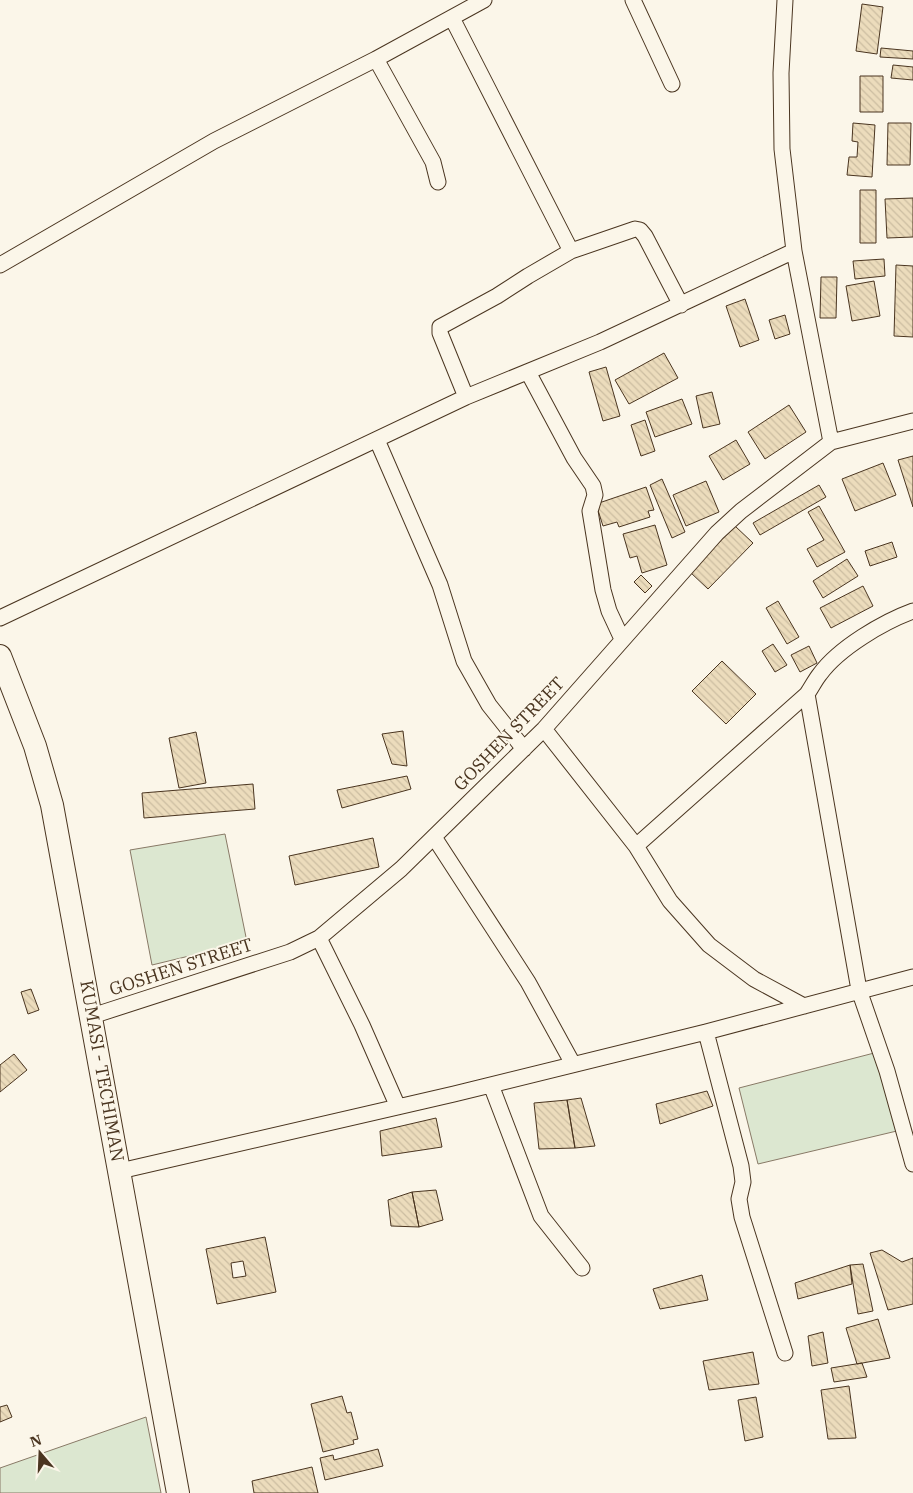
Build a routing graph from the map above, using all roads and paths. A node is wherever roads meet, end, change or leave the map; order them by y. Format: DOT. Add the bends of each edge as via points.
graph roads {
  1 [pos="484,0"];
  2 [pos="633,0"];
  3 [pos="785,0"];
  4 [pos="452,18"];
  5 [pos="376,59"];
  6 [pos="672,84"];
  7 [pos="438,182"];
  8 [pos="571,251"];
  9 [pos="794,251"];
  10 [pos="0,265"];
  11 [pos="681,304"];
  12 [pos="528,372"];
  13 [pos="466,397"];
  14 [pos="913,421"];
  15 [pos="377,440"];
  16 [pos="831,442"];
  17 [pos="913,611"];
  18 [pos="0,618"];
  19 [pos="622,639"];
  20 [pos="0,656"];
  21 [pos="807,694"];
  22 [pos="544,729"];
  23 [pos="524,749"];
  24 [pos="434,837"];
  25 [pos="636,846"];
  26 [pos="318,938"];
  27 [pos="913,977"];
  28 [pos="859,990"];
  29 [pos="804,1006"];
  30 [pos="92,1016"];
  31 [pos="706,1032"];
  32 [pos="573,1064"];
  33 [pos="490,1085"];
  34 [pos="398,1107"];
  35 [pos="913,1164"];
  36 [pos="120,1171"];
  37 [pos="582,1268"];
  38 [pos="785,1353"];
  39 [pos="178,1493"];
  1 -- 4 [label="street"];
  2 -- 6 [label="street"];
  3 -- 9 [label="street" via="780,73 782,149"];
  4 -- 5 [label="street"];
  4 -- 8 [label="street"];
  5 -- 7 [label="street" via="433,162"];
  5 -- 10 [label="street" via="214,141"];
  8 -- 11 [label="street" via="640,230"];
  8 -- 13 [label="street" via="440,327"];
  9 -- 11 [label="street"];
  9 -- 16 [label="street"];
  11 -- 12 [label="street"];
  12 -- 13 [label="street"];
  12 -- 19 [label="street" via="574,458 593,486 595,495 590,511 603,590"];
  13 -- 15 [label="street"];
  14 -- 16 [label="street, GOSHEN STREET"];
  15 -- 18 [label="street"];
  15 -- 23 [label="street" via="440,585 464,661 489,705"];
  16 -- 19 [label="street, GOSHEN STREET" via="741,511"];
  17 -- 21 [label="street" via="871,632 836,657 820,673"];
  19 -- 22 [label="street, GOSHEN STREET"];
  20 -- 30 [label="highway, KUMASI - TECHIMAN" via="52,805"];
  21 -- 25 [label="street"];
  21 -- 28 [label="street"];
  22 -- 23 [label="street, GOSHEN STREET"];
  22 -- 25 [label="street"];
  23 -- 24 [label="street, GOSHEN STREET"];
  24 -- 26 [label="street, GOSHEN STREET"];
  24 -- 32 [label="street" via="528,982"];
  25 -- 29 [label="street" via="670,901 709,945 754,979"];
  26 -- 30 [label="street, GOSHEN STREET" via="290,952"];
  26 -- 34 [label="street" via="362,1025"];
  27 -- 28 [label="street"];
  28 -- 29 [label="street"];
  28 -- 35 [label="street"];
  29 -- 31 [label="street"];
  30 -- 36 [label="highway, KUMASI - TECHIMAN"];
  31 -- 32 [label="street"];
  31 -- 38 [label="street" via="741,1166 743,1182 739,1200 742,1217"];
  32 -- 33 [label="street"];
  33 -- 34 [label="street"];
  33 -- 37 [label="street" via="541,1216"];
  34 -- 36 [label="street"];
  36 -- 39 [label="highway, KUMASI - TECHIMAN"];
}
